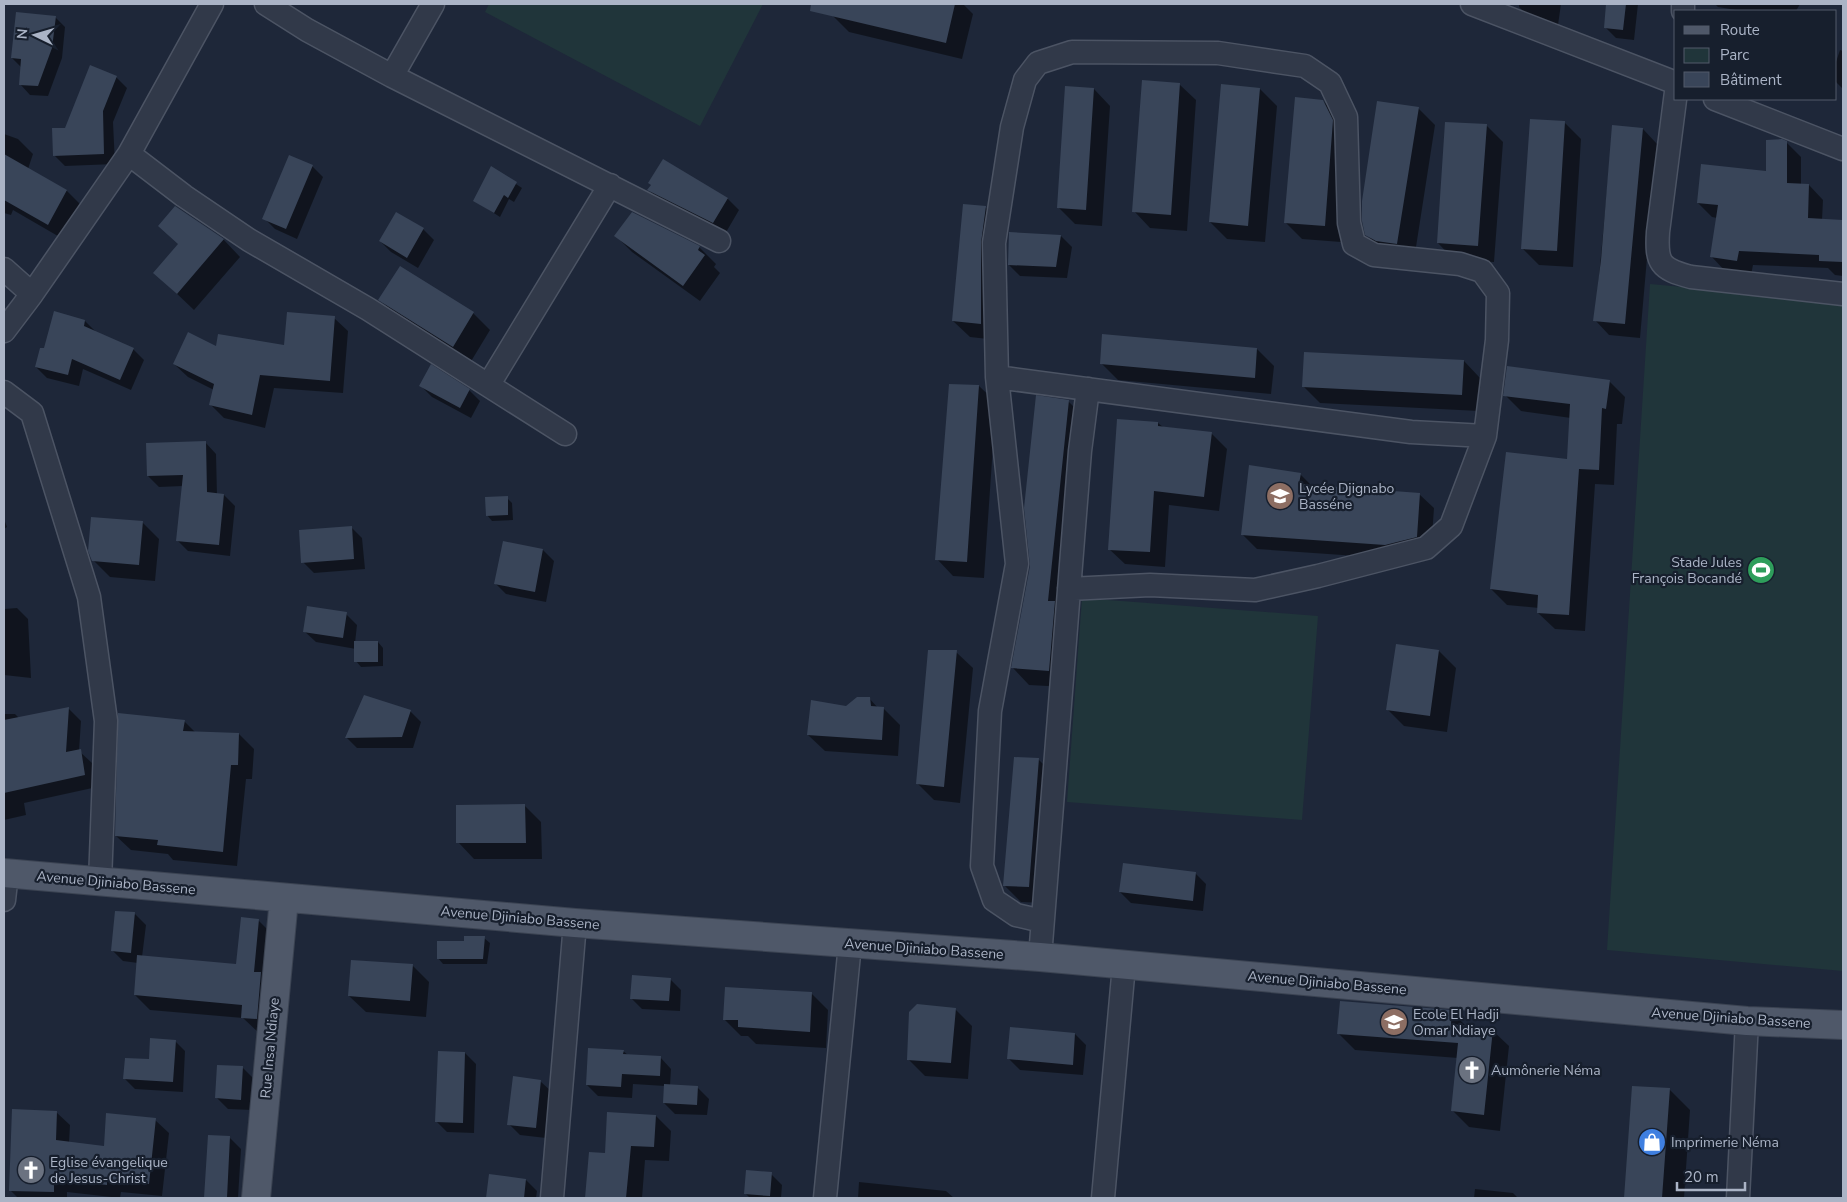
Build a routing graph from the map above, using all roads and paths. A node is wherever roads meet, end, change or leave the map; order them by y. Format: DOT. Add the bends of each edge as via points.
graph roads {
  1 [pos="212,4"];
  2 [pos="266,4"];
  3 [pos="433,4"];
  4 [pos="1472,4"];
  5 [pos="1505,11"];
  6 [pos="392,76"];
  7 [pos="1674,82"];
  8 [pos="1675,100"];
  9 [pos="1718,100"];
  10 [pos="1843,149"];
  11 [pos="129,154"];
  12 [pos="610,185"];
  13 [pos="719,241"];
  14 [pos="4,269"];
  15 [pos="32,294"];
  16 [pos="1843,294"];
  17 [pos="4,331"];
  18 [pos="997,377"];
  19 [pos="489,384"];
  20 [pos="1088,389"];
  21 [pos="4,392"];
  22 [pos="565,434"];
  23 [pos="1485,436"];
  24 [pos="1069,589"];
  25 [pos="5,873"];
  26 [pos="100,882"];
  27 [pos="284,899"];
  28 [pos="4,900"];
  29 [pos="1042,920"];
  30 [pos="575,923"];
  31 [pos="850,944"];
  32 [pos="1040,957"];
  33 [pos="1124,965"];
  34 [pos="1747,1021"];
  35 [pos="1843,1025"];
  36 [pos="256,1198"];
  37 [pos="552,1198"];
  38 [pos="825,1198"];
  39 [pos="1103,1198"];
  40 [pos="1738,1198"];
  1 -- 11 [label="street"];
  2 -- 6 [label="street"];
  3 -- 6 [label="street"];
  4 -- 5 [label="street"];
  5 -- 7 [label="street"];
  6 -- 12 [label="street"];
  8 -- 16 [label="street" via="1658,232 1658,260 1671,272 1691,277"];
  9 -- 10 [label="street"];
  11 -- 15 [label="street"];
  11 -- 19 [label="street" via="249,240"];
  12 -- 13 [label="street"];
  12 -- 19 [label="street"];
  14 -- 15 [label="street"];
  15 -- 17 [label="street"];
  18 -- 20 [label="street"];
  18 -- 23 [label="street" via="994,243 1012,127 1025,80 1038,63 1072,52 1218,53 1304,66 1330,83 1346,116 1349,223 1354,244 1374,255 1460,264 1482,271 1498,293 1497,340"];
  18 -- 29 [label="street" via="1017,564 990,710 982,866 994,900 1016,915"];
  19 -- 22 [label="street"];
  20 -- 23 [label="street" via="1411,432"];
  20 -- 24 [label="street"];
  21 -- 26 [label="street" via="32,413 89,597 106,721"];
  23 -- 24 [label="street" via="1451,526 1426,548 1255,590 1150,586"];
  24 -- 29 [label="street"];
  25 -- 26 [label="main road, Avenue Djiniabo Bassene"];
  25 -- 28 [label="street"];
  26 -- 27 [label="main road, Avenue Djiniabo Bassene"];
  27 -- 30 [label="main road, Avenue Djiniabo Bassene"];
  27 -- 36 [label="main road, Rue Insa Ndiaye"];
  29 -- 32 [label="street"];
  30 -- 31 [label="main road, Avenue Djiniabo Bassene"];
  30 -- 37 [label="street"];
  31 -- 32 [label="main road, Avenue Djiniabo Bassene"];
  31 -- 38 [label="street"];
  32 -- 33 [label="main road, Avenue Djiniabo Bassene"];
  33 -- 34 [label="main road, Avenue Djiniabo Bassene"];
  33 -- 39 [label="street"];
  34 -- 35 [label="main road, Avenue Djiniabo Bassene"];
  34 -- 40 [label="street"];
}
